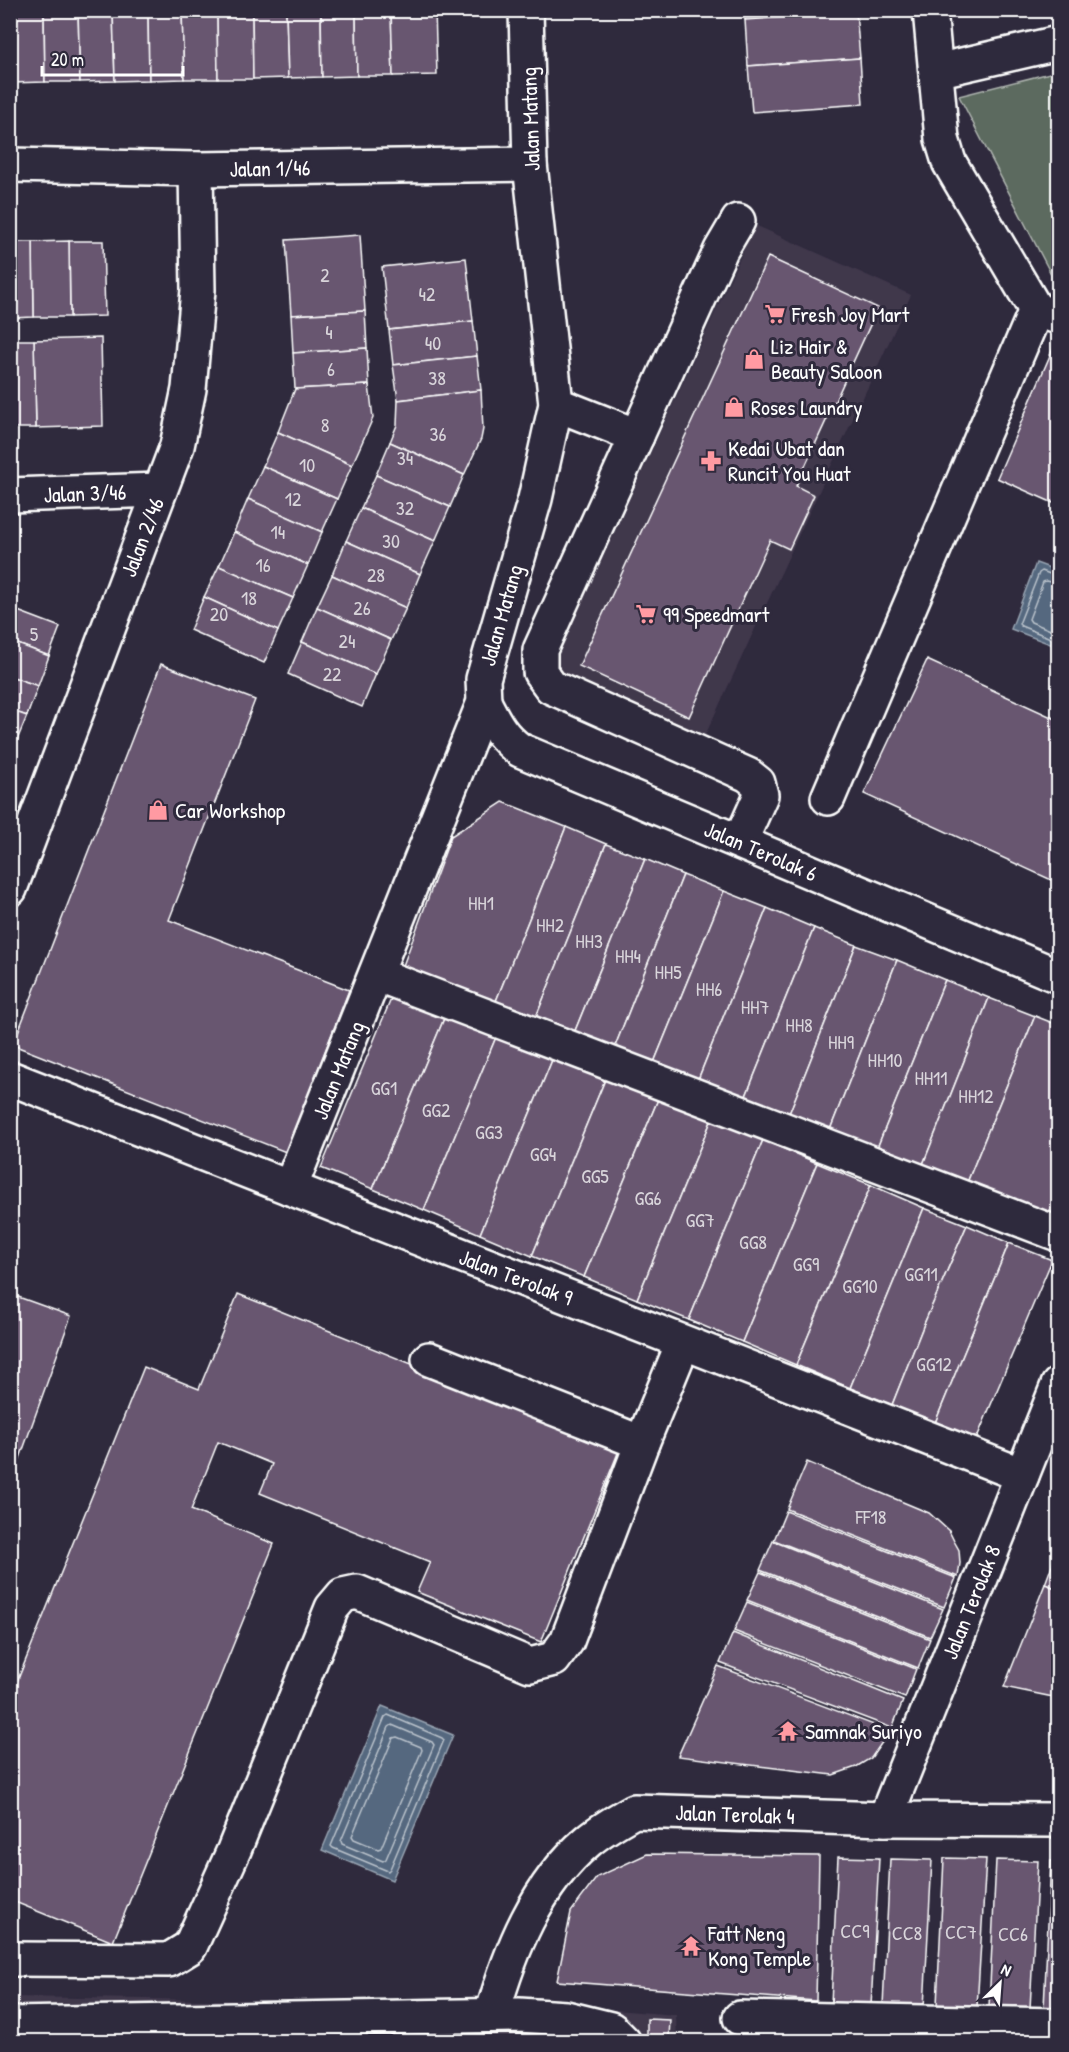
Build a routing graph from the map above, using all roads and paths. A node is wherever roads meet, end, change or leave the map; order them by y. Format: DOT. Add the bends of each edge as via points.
graph roads {
  1 [pos="526,10"];
  2 [pos="930,10"];
  3 [pos="1059,43"];
  4 [pos="936,71"];
  5 [pos="530,164"];
  6 [pos="10,165"];
  7 [pos="196,169"];
  8 [pos="738,221"];
  9 [pos="1047,314"];
  10 [pos="556,405"];
  11 [pos="637,436"];
  12 [pos="160,490"];
  13 [pos="10,495"];
  14 [pos="484,702"];
  15 [pos="828,798"];
  16 [pos="740,842"];
  17 [pos="10,889"];
  18 [pos="376,974"];
  19 [pos="1059,976"];
  20 [pos="10,1078"];
  21 [pos="290,1188"];
  22 [pos="1059,1234"];
  23 [pos="683,1342"];
  24 [pos="429,1359"];
  25 [pos="1059,1385"];
  26 [pos="642,1443"];
  27 [pos="1022,1475"];
  28 [pos="885,1819"];
  29 [pos="1059,1820"];
  30 [pos="10,1959"];
  31 [pos="492,2015"];
  32 [pos="740,2018"];
  33 [pos="10,2024"];
  34 [pos="1059,2025"];
  35 [pos="624,2042"];
  1 -- 5 [label="street, Jalan Matang"];
  2 -- 4 [label="street"];
  3 -- 4 [label="street"];
  4 -- 9 [label="street" via="942,139 949,162"];
  5 -- 7 [label="street, Jalan 1/46"];
  5 -- 10 [label="street, Jalan Matang"];
  6 -- 7 [label="street, Jalan 1/46"];
  7 -- 12 [label="street, Jalan 2/46" via="198,290 189,389 177,446"];
  8 -- 11 [label="street" via="721,250"];
  9 -- 15 [label="street"];
  10 -- 11 [label="street"];
  10 -- 14 [label="street, Jalan Matang" via="535,499 483,679"];
  11 -- 16 [label="street" via="540,650 540,672 551,687 748,774 758,783 760,795"];
  12 -- 13 [label="street, Jalan 3/46"];
  12 -- 17 [label="street, Jalan 2/46"];
  14 -- 16 [label="street, Jalan Terolak 6" via="496,727 520,750"];
  14 -- 18 [label="street, Jalan Matang"];
  16 -- 19 [label="street, Jalan Terolak 6"];
  18 -- 21 [label="street, Jalan Matang"];
  18 -- 22 [label="street"];
  20 -- 21 [label="street, Jalan Terolak 9"];
  21 -- 23 [label="street, Jalan Terolak 9"];
  23 -- 26 [label="street"];
  23 -- 27 [label="street, Jalan Terolak 9"];
  24 -- 26 [label="street"];
  25 -- 27 [label="street, Jalan Terolak 8"];
  26 -- 30 [label="street" via="567,1641 554,1659 530,1665 357,1592 343,1595 332,1608 234,1850 190,1947 169,1960"];
  27 -- 28 [label="street, Jalan Terolak 8"];
  28 -- 29 [label="street, Jalan Terolak 4"];
  28 -- 31 [label="street, Jalan Terolak 4" via="634,1811 588,1840 556,1875 523,1929"];
  31 -- 33 [label="street"];
  31 -- 35 [label="street" via="566,2018 611,2029"];
  32 -- 34 [label="street"];
}
